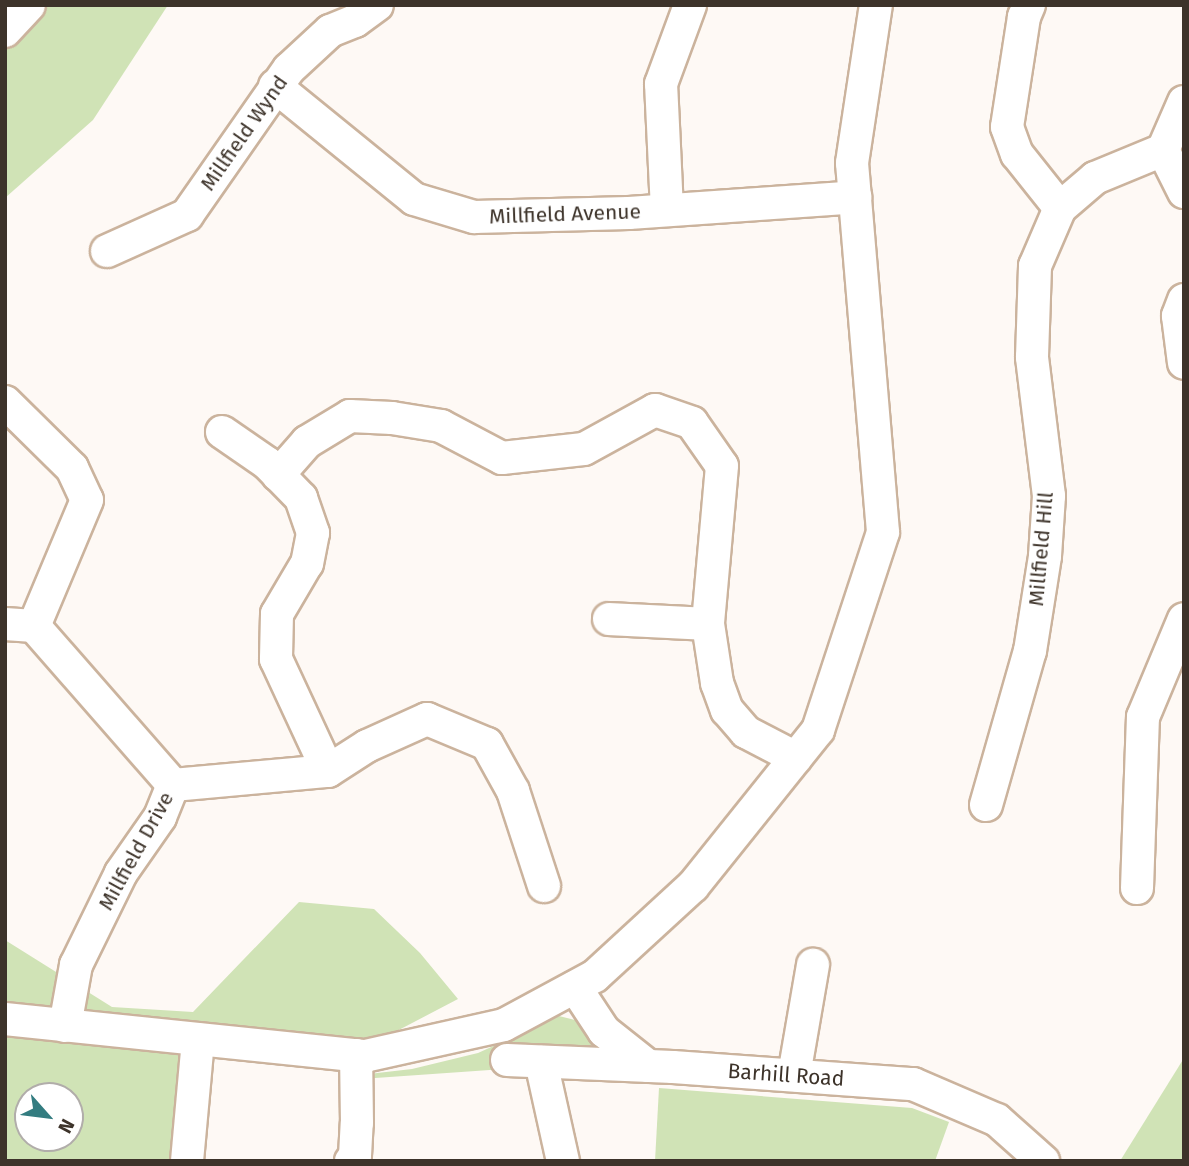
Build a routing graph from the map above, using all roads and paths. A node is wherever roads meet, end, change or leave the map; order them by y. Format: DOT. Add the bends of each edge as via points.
graph roads {
  1 [pos="29,5"];
  2 [pos="377,5"];
  3 [pos="691,5"];
  4 [pos="876,5"];
  5 [pos="1029,5"];
  6 [pos="5,30"];
  7 [pos="275,86"];
  8 [pos="1184,102"];
  9 [pos="1163,149"];
  10 [pos="1184,192"];
  11 [pos="855,197"];
  12 [pos="1060,208"];
  13 [pos="667,210"];
  14 [pos="107,251"];
  15 [pos="1184,300"];
  16 [pos="1184,363"];
  17 [pos="5,402"];
  18 [pos="222,432"];
  19 [pos="278,475"];
  20 [pos="1184,618"];
  21 [pos="609,619"];
  22 [pos="708,624"];
  23 [pos="20,625"];
  24 [pos="796,758"];
  25 [pos="328,771"];
  26 [pos="173,785"];
  27 [pos="986,805"];
  28 [pos="544,886"];
  29 [pos="1137,887"];
  30 [pos="813,965"];
  31 [pos="575,987"];
  32 [pos="5,1019"];
  33 [pos="65,1026"];
  34 [pos="198,1039"];
  35 [pos="356,1055"];
  36 [pos="507,1060"];
  37 [pos="541,1062"];
  38 [pos="648,1066"];
  39 [pos="794,1075"];
  40 [pos="187,1161"];
  41 [pos="351,1161"];
  42 [pos="563,1161"];
  43 [pos="1043,1161"];
  1 -- 6 [label="street"];
  2 -- 7 [label="street, Millfield Wynd" via="330,31"];
  3 -- 13 [label="street" via="661,84"];
  4 -- 11 [label="street" via="852,163"];
  5 -- 12 [label="street" via="1007,127 1017,154"];
  7 -- 13 [label="street, Millfield Avenue" via="414,199 474,217"];
  7 -- 14 [label="street, Millfield Wynd" via="187,215"];
  8 -- 9 [label="street"];
  9 -- 10 [label="street"];
  9 -- 12 [label="street, Millfield Hill" via="1095,178"];
  11 -- 13 [label="street, Millfield Avenue"];
  11 -- 24 [label="street" via="883,532 818,730"];
  12 -- 27 [label="street, Millfield Hill" via="1035,267 1032,357 1049,496 1045,556 1030,650"];
  15 -- 16 [label="street" via="1178,316"];
  17 -- 23 [label="street" via="72,468 87,500"];
  18 -- 19 [label="street"];
  19 -- 22 [label="street" via="307,442 350,416 441,426 502,458 584,449 655,410 668,414 692,423 722,466"];
  19 -- 25 [label="street" via="301,498 313,533 306,563 277,614 276,659"];
  20 -- 29 [label="street" via="1143,717"];
  21 -- 22 [label="street"];
  22 -- 24 [label="street" via="717,684 727,709 746,732"];
  23 -- 26 [label="street, Millfield Drive"];
  24 -- 31 [label="street" via="693,886 595,976"];
  25 -- 26 [label="street"];
  25 -- 28 [label="street" via="367,746 428,719 487,744 513,791"];
  26 -- 33 [label="street, Millfield Drive" via="160,817 121,873 76,965"];
  30 -- 39 [label="street"];
  31 -- 35 [label="street" via="504,1025"];
  31 -- 38 [label="street" via="604,1031"];
  32 -- 33 [label="street"];
  33 -- 34 [label="street"];
  34 -- 35 [label="street"];
  34 -- 40 [label="street"];
  35 -- 41 [label="street" via="357,1122"];
  36 -- 37 [label="street, Barhill Road"];
  37 -- 38 [label="street, Barhill Road"];
  37 -- 42 [label="street"];
  38 -- 39 [label="street, Barhill Road"];
  39 -- 43 [label="street, Barhill Road" via="914,1084 997,1120"];
}
